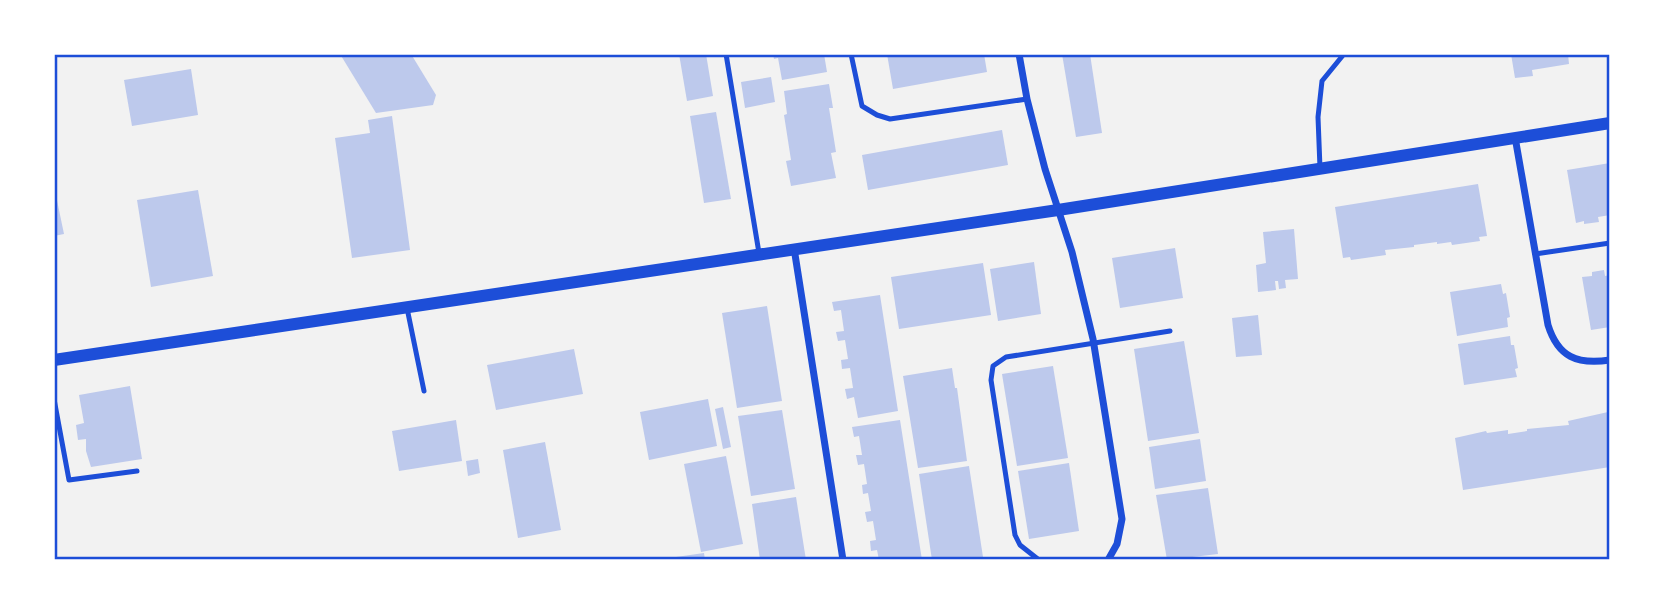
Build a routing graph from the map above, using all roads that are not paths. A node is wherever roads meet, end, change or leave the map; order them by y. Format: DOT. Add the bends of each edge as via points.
graph roads {
  1 [pos="726,54"];
  2 [pos="851,54"];
  3 [pos="1019,54"];
  4 [pos="1344,54"];
  5 [pos="1027,99"];
  6 [pos="1610,123"];
  7 [pos="1515,137"];
  8 [pos="1320,168"];
  9 [pos="1058,210"];
  10 [pos="1610,243"];
  11 [pos="794,248"];
  12 [pos="759,253"];
  13 [pos="1535,254"];
  14 [pos="407,308"];
  15 [pos="1170,331"];
  16 [pos="1094,343"];
  17 [pos="54,360"];
  18 [pos="1610,360"];
  19 [pos="424,391"];
  20 [pos="54,398"];
  21 [pos="137,471"];
  22 [pos="843,560"];
  23 [pos="1039,560"];
  24 [pos="1108,560"];
  1 -- 12 [label="lane"];
  2 -- 5 [label="lane" via="862,106 890,119"];
  3 -- 5 [label="street"];
  4 -- 8 [label="lane" via="1322,81"];
  5 -- 9 [label="street"];
  6 -- 7 [label="street"];
  7 -- 8 [label="street"];
  7 -- 13 [label="street"];
  8 -- 9 [label="street"];
  9 -- 11 [label="street"];
  9 -- 16 [label="street"];
  10 -- 13 [label="lane"];
  11 -- 12 [label="street"];
  11 -- 22 [label="street"];
  12 -- 14 [label="street"];
  13 -- 18 [label="street" via="1552,338 1564,354 1578,360"];
  14 -- 17 [label="street"];
  14 -- 19 [label="lane"];
  15 -- 16 [label="lane"];
  16 -- 23 [label="lane" via="1006,357 996,362 991,372 1015,535"];
  16 -- 24 [label="street" via="1122,519"];
  20 -- 21 [label="lane" via="69,480"];
}
